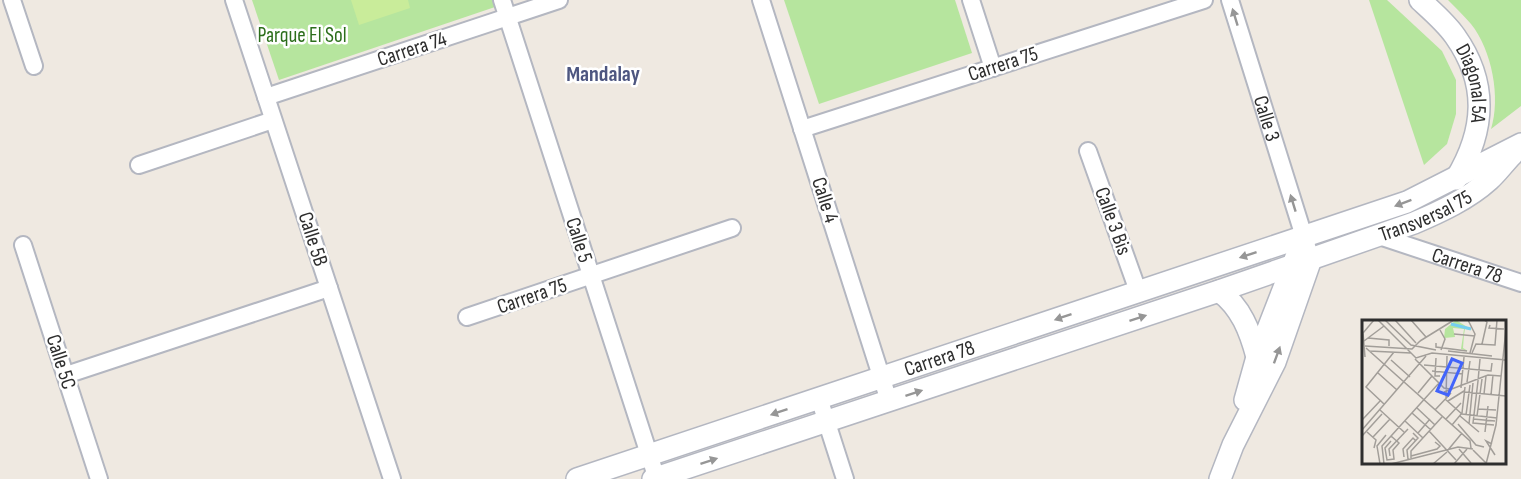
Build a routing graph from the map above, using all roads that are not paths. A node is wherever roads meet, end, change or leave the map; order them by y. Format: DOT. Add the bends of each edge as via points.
graph roads {
  1 [pos="12,0"];
  2 [pos="234,0"];
  3 [pos="502,0"];
  4 [pos="559,0"];
  5 [pos="761,0"];
  6 [pos="970,0"];
  7 [pos="1204,0"];
  8 [pos="1230,0"];
  9 [pos="1420,0"];
  10 [pos="507,17"];
  11 [pos="34,66"];
  12 [pos="993,68"];
  13 [pos="266,97"];
  14 [pos="273,120"];
  15 [pos="802,129"];
  16 [pos="1521,144"];
  17 [pos="1088,151"];
  18 [pos="140,165"];
  19 [pos="1456,178"];
  20 [pos="732,228"];
  21 [pos="1379,236"];
  22 [pos="1304,237"];
  23 [pos="23,245"];
  24 [pos="1302,262"];
  25 [pos="591,276"];
  26 [pos="1521,283"];
  27 [pos="329,288"];
  28 [pos="1138,291"];
  29 [pos="1219,291"];
  30 [pos="467,317"];
  31 [pos="1257,357"];
  32 [pos="66,375"];
  33 [pos="882,378"];
  34 [pos="819,398"];
  35 [pos="889,401"];
  36 [pos="827,421"];
  37 [pos="1233,445"];
  38 [pos="649,455"];
  39 [pos="99,479"];
  40 [pos="392,479"];
  41 [pos="577,479"];
  42 [pos="655,479"];
  43 [pos="845,479"];
  44 [pos="1220,479"];
  1 -- 11 [label="street"];
  2 -- 13 [label="street, Calle 5B"];
  3 -- 10 [label="street, Calle 5"];
  4 -- 10 [label="street, Carrera 74"];
  5 -- 15 [label="street, Calle 4"];
  6 -- 12 [label="street"];
  7 -- 12 [label="street, Carrera 75"];
  22 -- 8 [label="street, Calle 3, one-way"];
  9 -- 19 [label="street, Diagonal 5A" via="1454,34 1475,75 1479,99 1475,140"];
  10 -- 13 [label="street, Carrera 74"];
  10 -- 25 [label="street, Calle 5"];
  12 -- 15 [label="street, Carrera 75"];
  13 -- 14 [label="street, Calle 5B"];
  14 -- 18 [label="street"];
  14 -- 27 [label="street, Calle 5B"];
  15 -- 33 [label="street, Calle 4"];
  16 -- 19 [label="street, Transversal 75"];
  16 -- 21 [label="street, Transversal 75" via="1489,180 1465,197 1435,214"];
  17 -- 28 [label="street, Calle 3 Bis"];
  19 -- 22 [label="street, Transversal 75, one-way" via="1407,202"];
  20 -- 25 [label="street, Carrera 75"];
  21 -- 24 [label="street, Transversal 75"];
  21 -- 26 [label="street, Carrera 78"];
  22 -- 24 [label="street"];
  22 -- 28 [label="street, Carrera 78, one-way"];
  23 -- 32 [label="street, Calle 5C"];
  24 -- 29 [label="street, Carrera 78"];
  24 -- 31 [label="street"];
  37 -- 24 [label="street, one-way" via="1275,362"];
  25 -- 30 [label="street, Carrera 75"];
  25 -- 38 [label="street, Calle 5"];
  27 -- 32 [label="street"];
  27 -- 40 [label="street, Calle 5B"];
  28 -- 33 [label="street, Carrera 78, one-way"];
  29 -- 31 [label="street" via="1237,308"];
  35 -- 29 [label="street, Carrera 78, one-way"];
  31 -- 37 [label="street"];
  32 -- 39 [label="street, Calle 5C"];
  33 -- 34 [label="street, Carrera 78"];
  33 -- 35 [label="street, Calle 4"];
  34 -- 36 [label="street"];
  34 -- 38 [label="street, Carrera 78, one-way"];
  35 -- 36 [label="street, Carrera 78"];
  42 -- 36 [label="street, Carrera 78, one-way"];
  36 -- 43 [label="street"];
  37 -- 44 [label="street"];
  38 -- 41 [label="street, Carrera 78"];
  38 -- 42 [label="street, Calle 5"];
}
